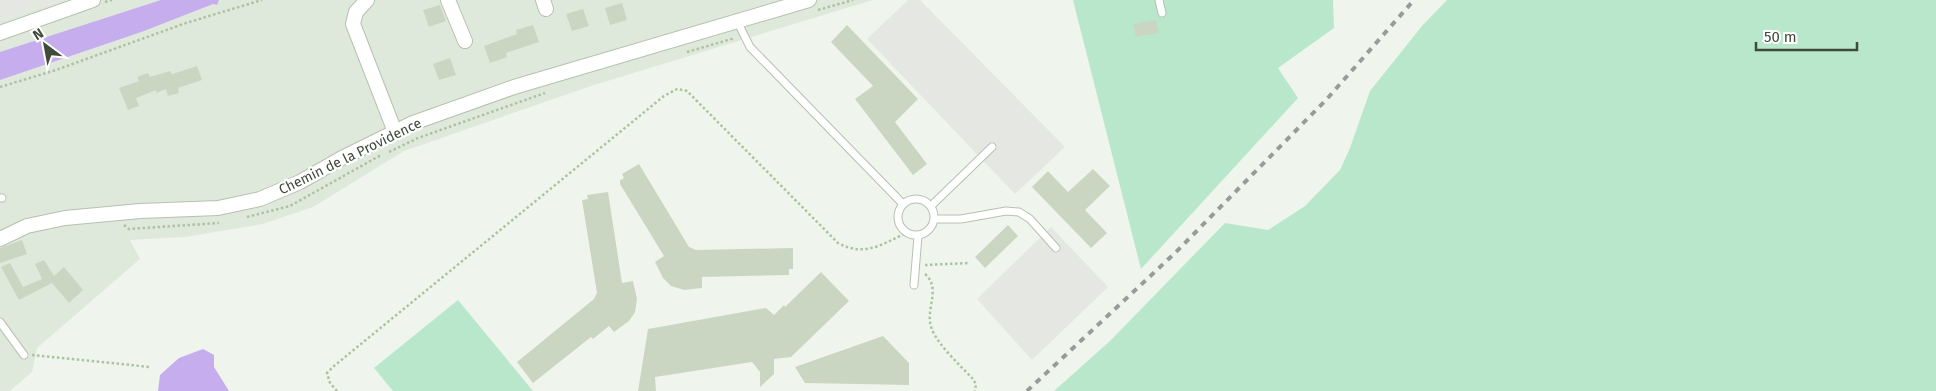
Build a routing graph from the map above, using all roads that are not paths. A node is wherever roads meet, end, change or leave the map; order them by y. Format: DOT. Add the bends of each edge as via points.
graph roads {
  1 [pos="93,0"];
  2 [pos="367,0"];
  3 [pos="448,0"];
  4 [pos="1160,0"];
  5 [pos="812,6"];
  6 [pos="1162,13"];
  7 [pos="736,21"];
  8 [pos="0,33"];
  9 [pos="465,41"];
  10 [pos="395,132"];
  11 [pos="992,147"];
  12 [pos="903,204"];
  13 [pos="931,206"];
  14 [pos="934,219"];
  15 [pos="918,236"];
  16 [pos="0,239"];
  17 [pos="1056,248"];
  18 [pos="914,285"];
  19 [pos="0,322"];
  20 [pos="24,354"];
  1 -- 8 [label="street"];
  2 -- 10 [label="street" via="356,12 353,24"];
  3 -- 9 [label="street"];
  4 -- 6 [label="lane"];
  5 -- 7 [label="street, Chemin de la Providence"];
  7 -- 10 [label="street, Chemin de la Providence" via="514,87"];
  7 -- 12 [label="lane" via="750,47"];
  10 -- 16 [label="street, Chemin de la Providence" via="260,200 218,208 66,218 27,226"];
  11 -- 13 [label="lane"];
  12 -- 13 [label="lane" via="914,199"];
  12 -- 15 [label="lane" via="897,220 902,230"];
  13 -- 14 [label="lane"];
  14 -- 15 [label="lane" via="929,230"];
  14 -- 17 [label="lane" via="1019,212 1030,219"];
  15 -- 18 [label="lane"];
  19 -- 20 [label="lane"];
}
